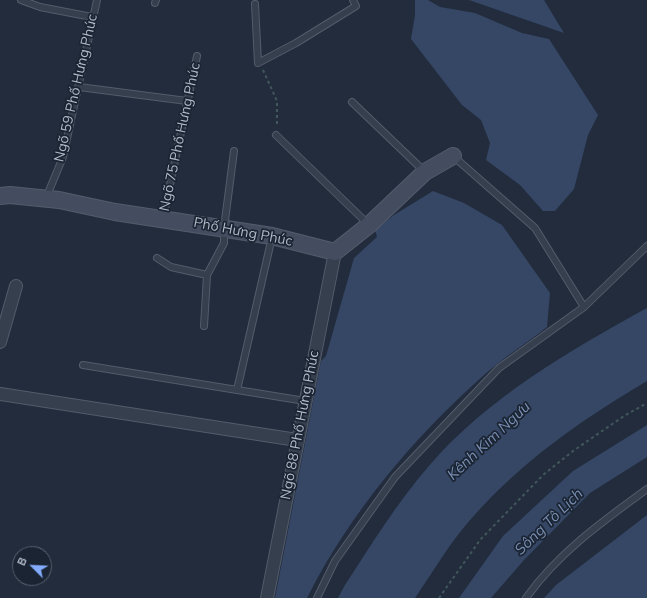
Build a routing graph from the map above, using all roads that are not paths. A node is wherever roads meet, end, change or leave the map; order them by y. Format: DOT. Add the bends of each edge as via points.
graph roads {
  1 [pos="21,0"];
  2 [pos="97,0"];
  3 [pos="353,0"];
  4 [pos="255,4"];
  5 [pos="92,17"];
  6 [pos="197,56"];
  7 [pos="79,87"];
  8 [pos="188,101"];
  9 [pos="352,102"];
  10 [pos="276,135"];
  11 [pos="234,150"];
  12 [pos="453,156"];
  13 [pos="425,172"];
  14 [pos="0,196"];
  15 [pos="46,198"];
  16 [pos="163,218"];
  17 [pos="369,225"];
  18 [pos="224,228"];
  19 [pos="272,236"];
  20 [pos="647,246"];
  21 [pos="335,252"];
  22 [pos="157,258"];
  23 [pos="207,275"];
  24 [pos="16,286"];
  25 [pos="584,307"];
  26 [pos="204,326"];
  27 [pos="0,342"];
  28 [pos="83,364"];
  29 [pos="236,390"];
  30 [pos="0,394"];
  31 [pos="304,401"];
  32 [pos="297,440"];
  33 [pos="647,489"];
  34 [pos="267,598"];
  35 [pos="317,598"];
  36 [pos="526,598"];
  1 -- 5 [label="lane" via="40,7"];
  2 -- 5 [label="lane, Ngõ 59 Phố Hưng Phúc"];
  3 -- 4 [label="lane" via="356,6 258,63"];
  5 -- 7 [label="lane, Ngõ 59 Phố Hưng Phúc"];
  6 -- 8 [label="lane, Ngõ 75 Phố Hưng Phúc"];
  7 -- 8 [label="lane"];
  7 -- 15 [label="lane, Ngõ 59 Phố Hưng Phúc" via="63,157"];
  8 -- 16 [label="lane, Ngõ 75 Phố Hưng Phúc"];
  9 -- 13 [label="lane"];
  10 -- 17 [label="lane"];
  11 -- 18 [label="lane"];
  12 -- 13 [label="street"];
  12 -- 25 [label="lane" via="535,228"];
  13 -- 17 [label="street"];
  14 -- 15 [label="street, Phố Hưng Phúc"];
  15 -- 16 [label="street, Phố Hưng Phúc" via="115,212"];
  16 -- 18 [label="street, Phố Hưng Phúc"];
  17 -- 21 [label="street"];
  18 -- 19 [label="street, Phố Hưng Phúc"];
  18 -- 23 [label="lane" via="224,244"];
  19 -- 21 [label="street, Phố Hưng Phúc"];
  19 -- 29 [label="lane"];
  20 -- 25 [label="lane"];
  21 -- 31 [label="street, Ngõ 88 Phố Hưng Phúc"];
  22 -- 23 [label="lane" via="171,267"];
  23 -- 26 [label="lane"];
  24 -- 27 [label="street"];
  25 -- 35 [label="lane" via="499,368 395,477 335,561"];
  28 -- 29 [label="lane"];
  29 -- 31 [label="lane"];
  30 -- 32 [label="street"];
  31 -- 32 [label="street, Ngõ 88 Phố Hưng Phúc"];
  32 -- 34 [label="street, Ngõ 88 Phố Hưng Phúc"];
  33 -- 36 [label="lane" via="593,528 538,580"];
}
